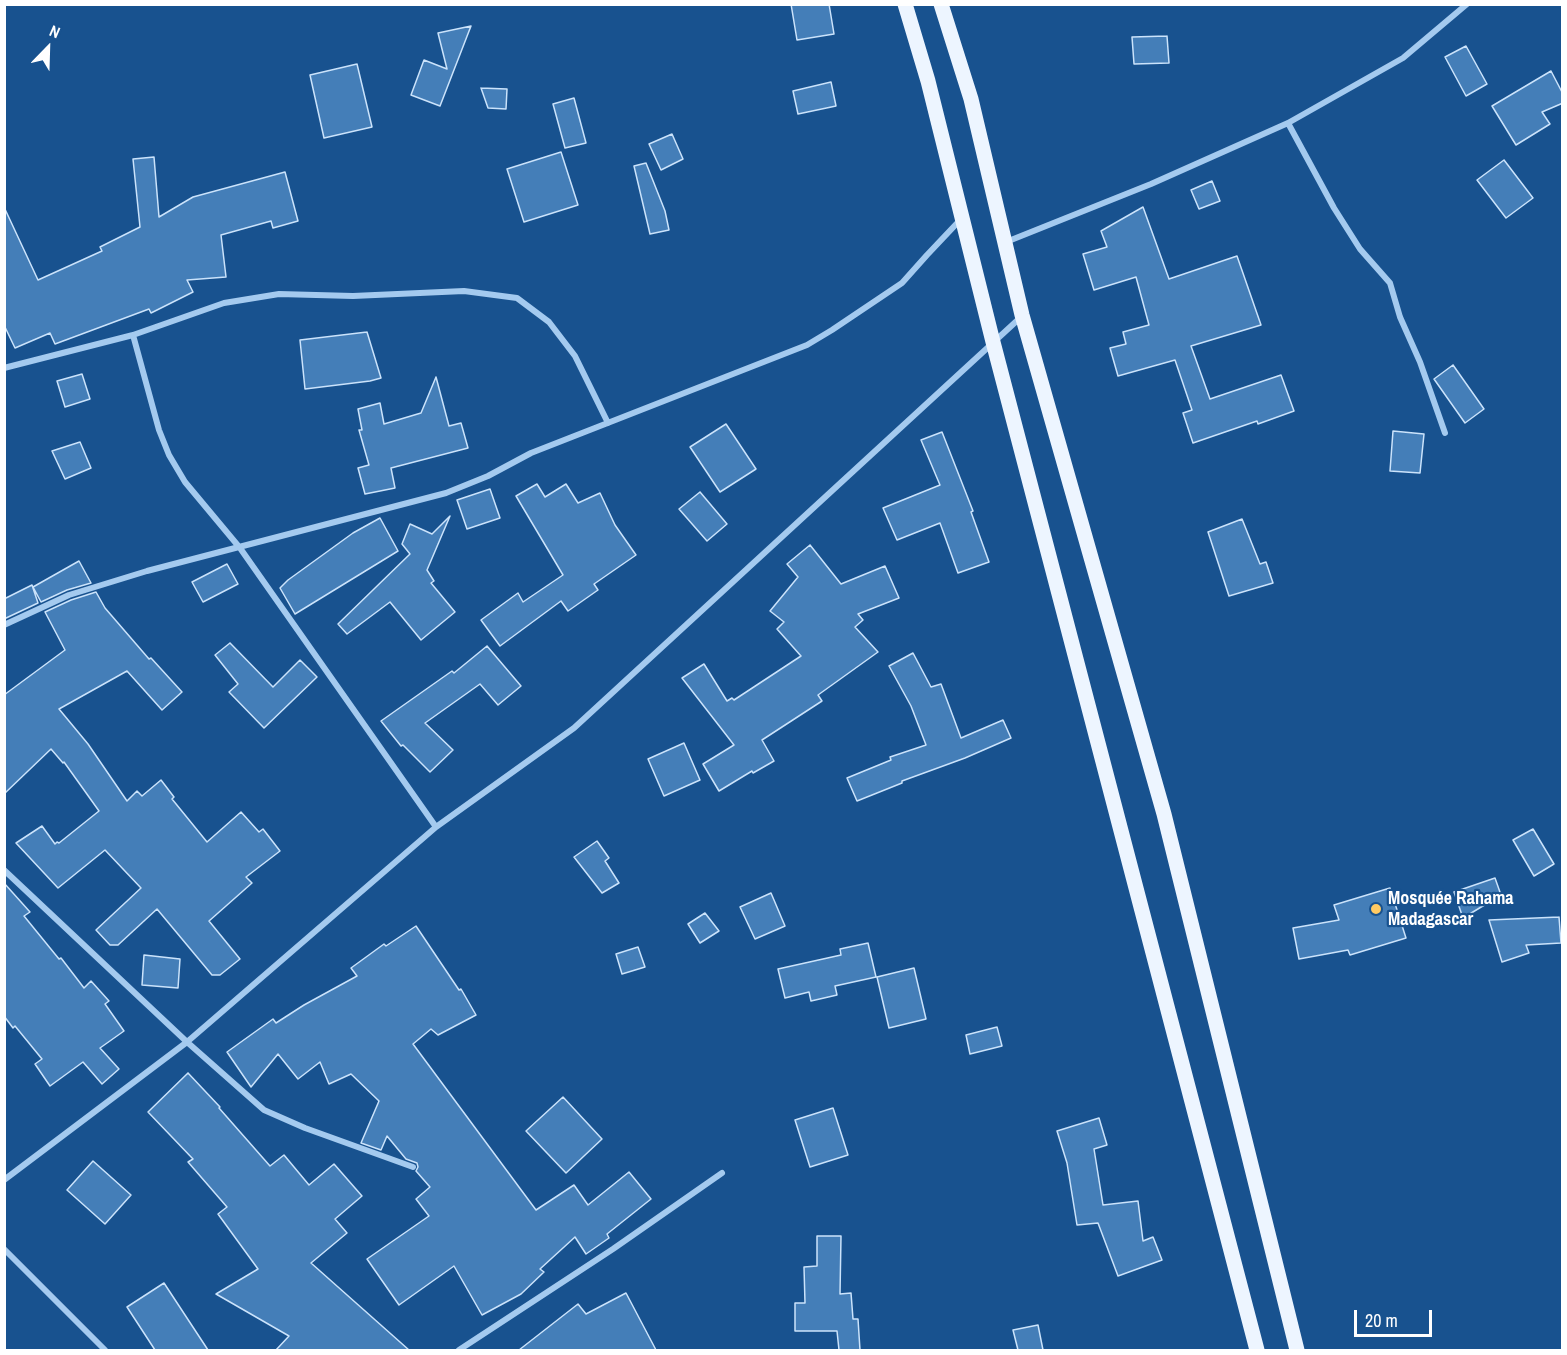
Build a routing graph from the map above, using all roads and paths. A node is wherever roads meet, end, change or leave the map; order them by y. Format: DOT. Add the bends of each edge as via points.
graph roads {
  1 [pos="905,4"];
  2 [pos="941,4"];
  3 [pos="1467,4"];
  4 [pos="1288,123"];
  5 [pos="962,218"];
  6 [pos="1005,243"];
  7 [pos="1022,315"];
  8 [pos="133,335"];
  9 [pos="993,342"];
  10 [pos="4,368"];
  11 [pos="608,423"];
  12 [pos="1445,433"];
  13 [pos="240,548"];
  14 [pos="4,625"];
  15 [pos="436,827"];
  16 [pos="4,870"];
  17 [pos="187,1042"];
  18 [pos="413,1167"];
  19 [pos="722,1173"];
  20 [pos="4,1180"];
  21 [pos="4,1249"];
  22 [pos="105,1350"];
  23 [pos="459,1350"];
  24 [pos="1257,1350"];
  25 [pos="1297,1350"];
  1 -- 5 [label="main road"];
  2 -- 6 [label="main road" via="970,99"];
  3 -- 4 [label="street" via="1403,58"];
  4 -- 6 [label="street"];
  4 -- 12 [label="street" via="1334,208 1360,249 1390,284"];
  5 -- 9 [label="main road"];
  5 -- 11 [label="street" via="902,283 815,340"];
  6 -- 7 [label="main road"];
  7 -- 9 [label="street"];
  7 -- 25 [label="main road" via="1164,814"];
  8 -- 10 [label="street"];
  8 -- 11 [label="street" via="224,303 279,294 353,296 464,291 517,298 549,322 575,356"];
  8 -- 13 [label="street" via="169,455 185,482"];
  9 -- 15 [label="street" via="574,728"];
  9 -- 24 [label="main road"];
  11 -- 13 [label="street" via="531,453 446,493"];
  13 -- 14 [label="street" via="69,595"];
  13 -- 15 [label="street"];
  15 -- 17 [label="street"];
  16 -- 17 [label="street"];
  17 -- 18 [label="street" via="264,1110"];
  17 -- 20 [label="street"];
  19 -- 23 [label="street"];
  21 -- 22 [label="street"];
}
